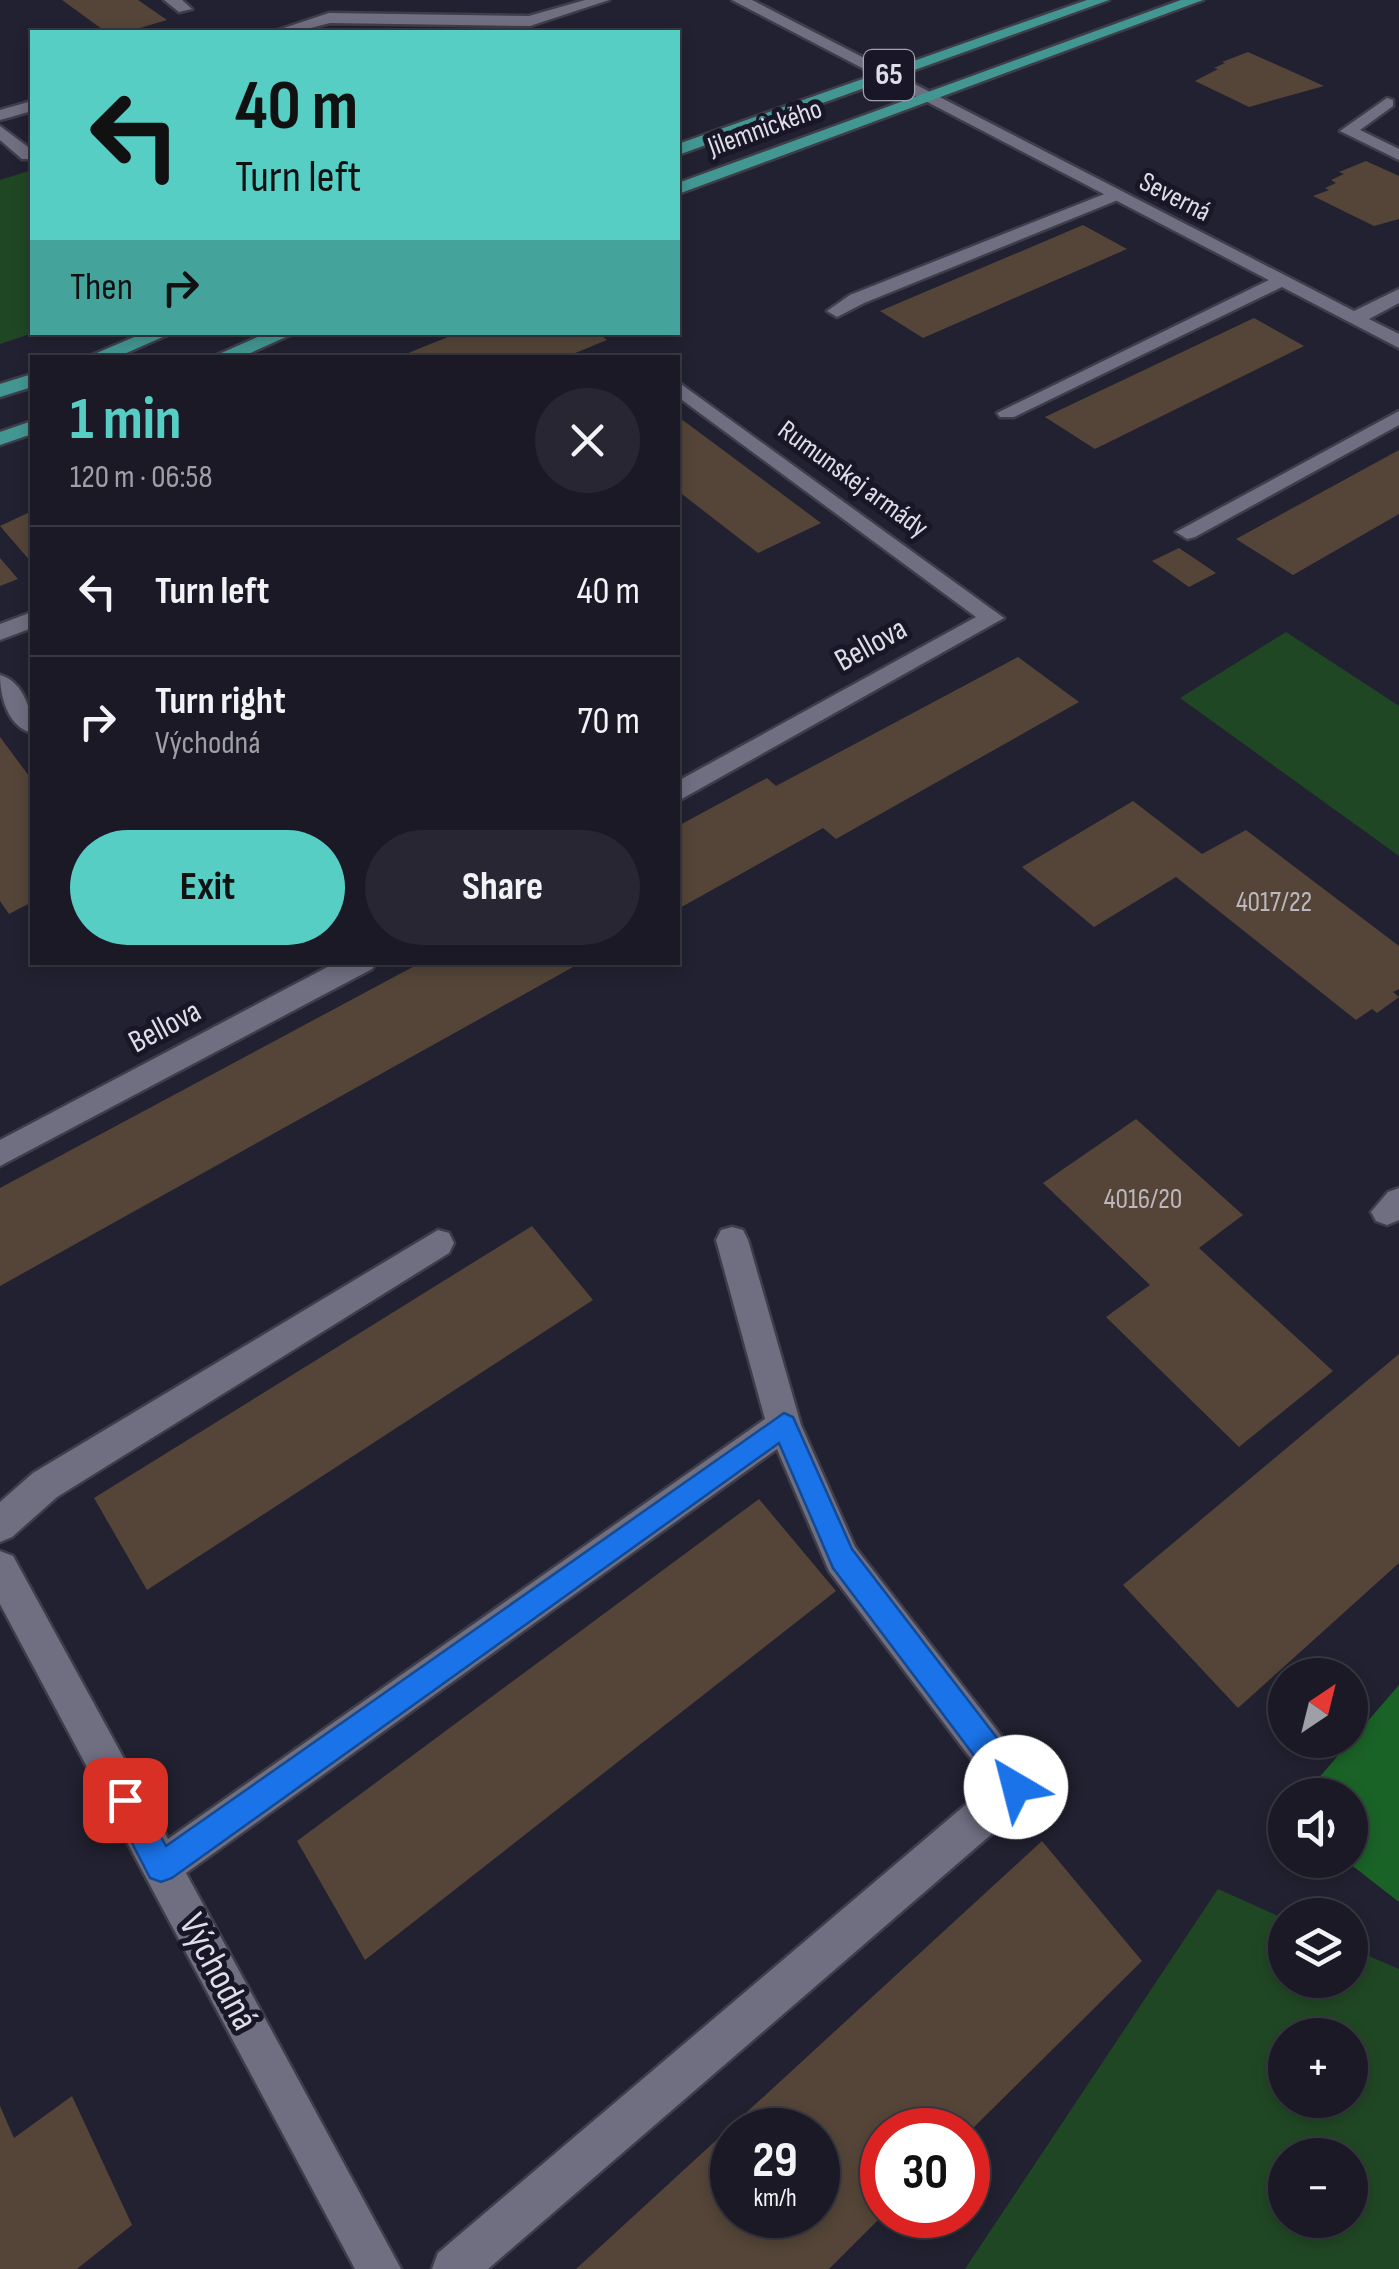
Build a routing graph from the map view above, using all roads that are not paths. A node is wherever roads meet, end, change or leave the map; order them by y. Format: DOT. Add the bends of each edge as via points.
graph roads {
  1 [pos="386,0"];
  2 [pos="491,0"];
  3 [pos="602,0"];
  4 [pos="743,0"];
  5 [pos="1101,0"];
  6 [pos="1195,0"];
  7 [pos="329,18"];
  8 [pos="530,20"];
  9 [pos="287,30"];
  10 [pos="548,30"];
  11 [pos="887,76"];
  12 [pos="927,98"];
  13 [pos="1387,103"];
  14 [pos="30,107"];
  15 [pos="0,116"];
  16 [pos="0,131"];
  17 [pos="680,149"];
  18 [pos="28,155"];
  19 [pos="1399,155"];
  20 [pos="680,188"];
  21 [pos="1112,196"];
  22 [pos="1279,281"];
  23 [pos="1399,295"];
  24 [pos="837,311"];
  25 [pos="1354,319"];
  26 [pos="157,335"];
  27 [pos="280,335"];
  28 [pos="1399,342"];
  29 [pos="103,355"];
  30 [pos="228,355"];
  31 [pos="30,381"];
  32 [pos="680,389"];
  33 [pos="0,392"];
  34 [pos="1008,413"];
  35 [pos="1399,418"];
  36 [pos="30,428"];
  37 [pos="0,439"];
  38 [pos="1188,532"];
  39 [pos="992,618"];
  40 [pos="30,621"];
  41 [pos="0,633"];
  42 [pos="0,683"];
  43 [pos="30,722"];
  44 [pos="680,791"];
  45 [pos="356,965"];
  46 [pos="0,1154"];
  47 [pos="732,1240"];
  48 [pos="438,1244"];
  49 [pos="784,1425"];
  50 [pos="0,1525"];
  51 [pos="0,1568"];
  52 [pos="161,1867"];
  53 [pos="379,2269"];
  54 [pos="454,2269"];
  1 -- 7 [label="street"];
  2 -- 8 [label="street"];
  3 -- 8 [label="street"];
  4 -- 11 [label="street"];
  5 -- 11 [label="main road, Jilemnického / 65"];
  6 -- 12 [label="main road, Jilemnického / 65"];
  7 -- 8 [label="street"];
  7 -- 9 [label="street"];
  8 -- 10 [label="street"];
  11 -- 12 [label="street"];
  11 -- 17 [label="main road, Jilemnického / 65"];
  12 -- 20 [label="main road, Jilemnického / 65"];
  12 -- 21 [label="street, Severná"];
  13 -- 19 [label="street" via="1348,131"];
  14 -- 15 [label="street"];
  16 -- 18 [label="street"];
  21 -- 22 [label="street, Severná"];
  21 -- 24 [label="street"];
  22 -- 25 [label="street, Severná"];
  22 -- 34 [label="street"];
  23 -- 25 [label="street"];
  25 -- 28 [label="street, Severná"];
  26 -- 29 [label="main road"];
  27 -- 30 [label="main road"];
  31 -- 33 [label="main road"];
  32 -- 39 [label="street, Rumunskej armády"];
  35 -- 38 [label="street"];
  36 -- 37 [label="main road"];
  39 -- 44 [label="street, Bellova"];
  40 -- 41 [label="street"];
  42 -- 43 [label="street"];
  45 -- 46 [label="street, Bellova"];
  47 -- 49 [label="street"];
  48 -- 50 [label="street" via="46,1485"];
  49 -- 52 [label="street"];
  49 -- 54 [label="street" via="842,1559 1016,1787"];
  51 -- 52 [label="street, Východná"];
  52 -- 53 [label="street, Východná"];
}
